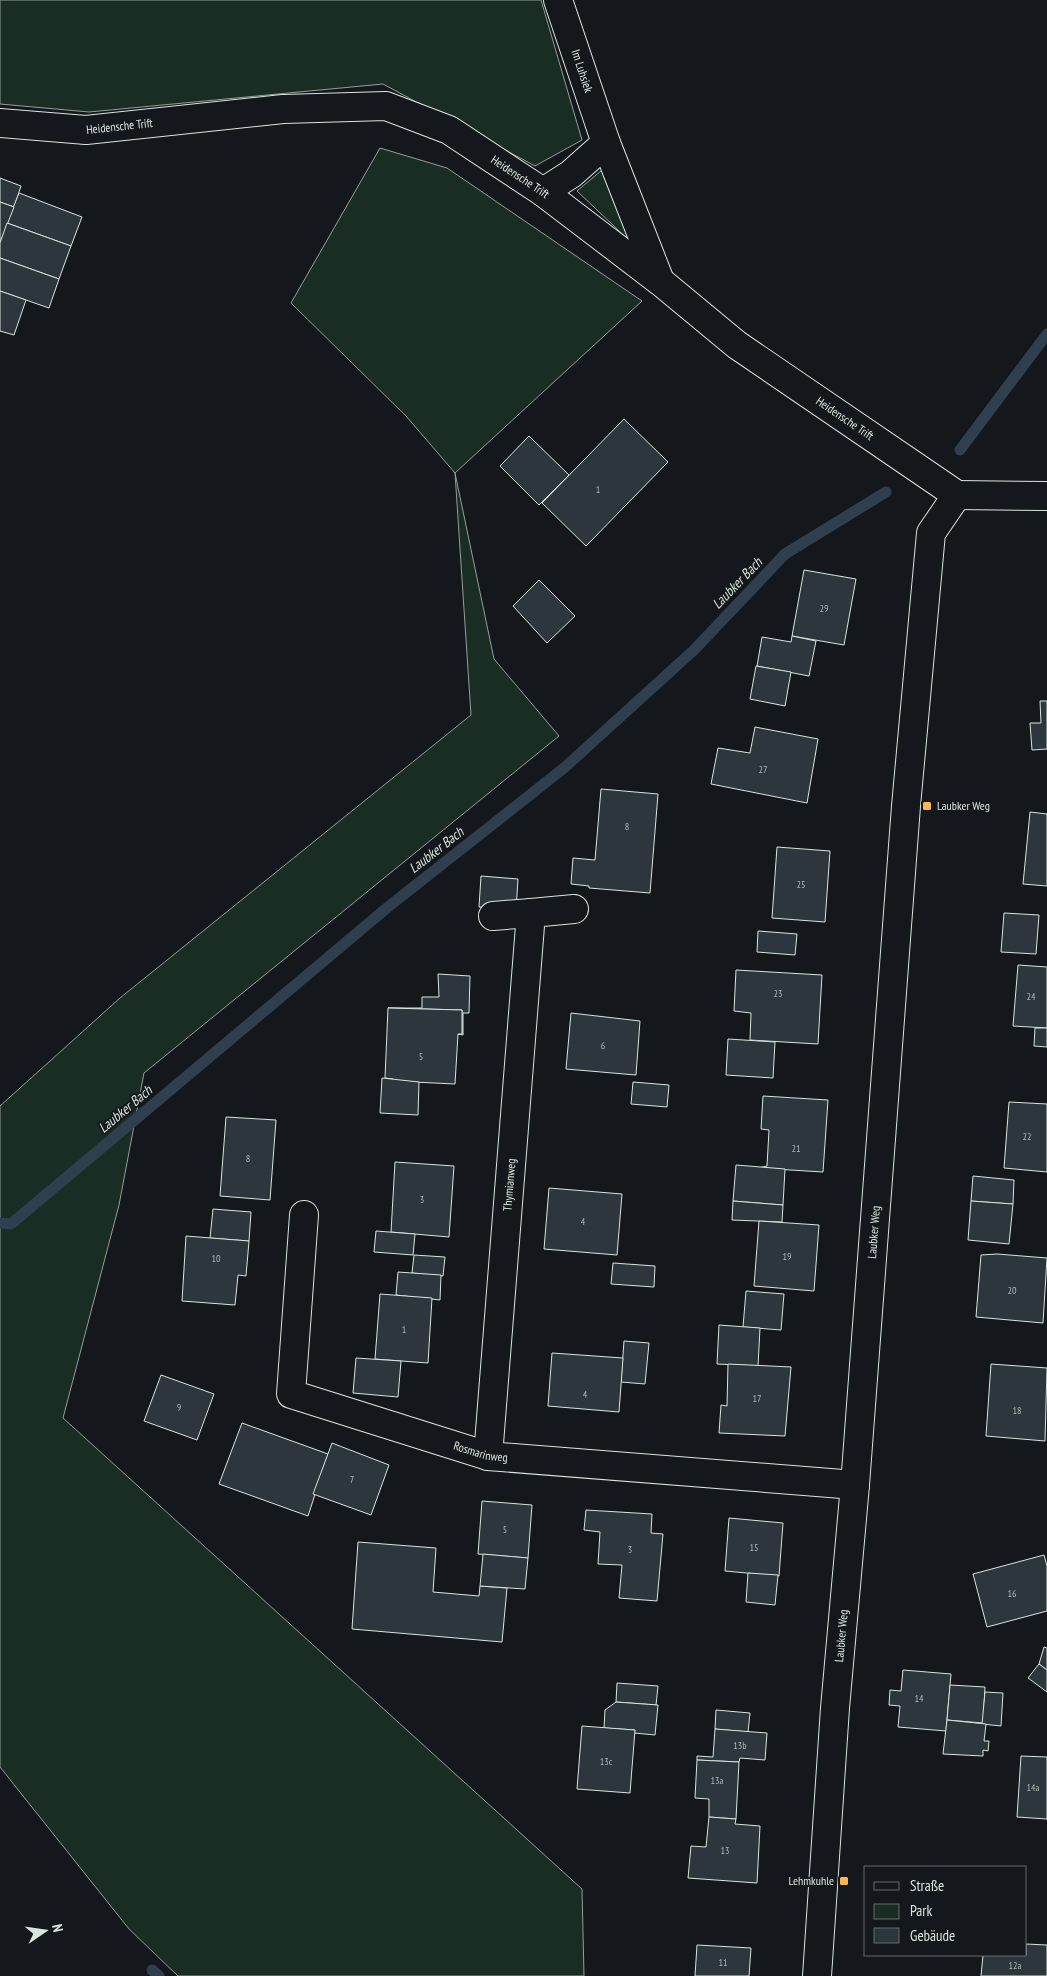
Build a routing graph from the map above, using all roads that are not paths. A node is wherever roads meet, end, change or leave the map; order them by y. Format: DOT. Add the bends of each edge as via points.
graph roads {
  1 [pos="558,0"];
  2 [pos="0,123"];
  3 [pos="606,143"];
  4 [pos="543,192"];
  5 [pos="661,282"];
  6 [pos="957,495"];
  7 [pos="1047,496"];
  8 [pos="574,909"];
  9 [pos="531,913"];
  10 [pos="493,916"];
  11 [pos="304,1215"];
  12 [pos="488,1456"];
  13 [pos="855,1485"];
  14 [pos="817,1976"];
  1 -- 3 [label="street, Im Luhsiek"];
  2 -- 4 [label="street, Heidensche Trift" via="86,130 283,109 386,106 449,130"];
  3 -- 4 [label="street" via="571,174"];
  3 -- 5 [label="street, Im Luhsiek"];
  4 -- 5 [label="street, Heidensche Trift"];
  5 -- 6 [label="street, Heidensche Trift" via="737,345"];
  6 -- 7 [label="street"];
  6 -- 13 [label="street, Laubker Weg" via="931,533 906,806"];
  8 -- 9 [label="street"];
  9 -- 10 [label="street"];
  9 -- 12 [label="street, Thymianweg"];
  11 -- 12 [label="street, Rosmarinweg" via="291,1394"];
  12 -- 13 [label="street, Rosmarinweg"];
  13 -- 14 [label="street, Laubker Weg" via="835,1708"];
}
